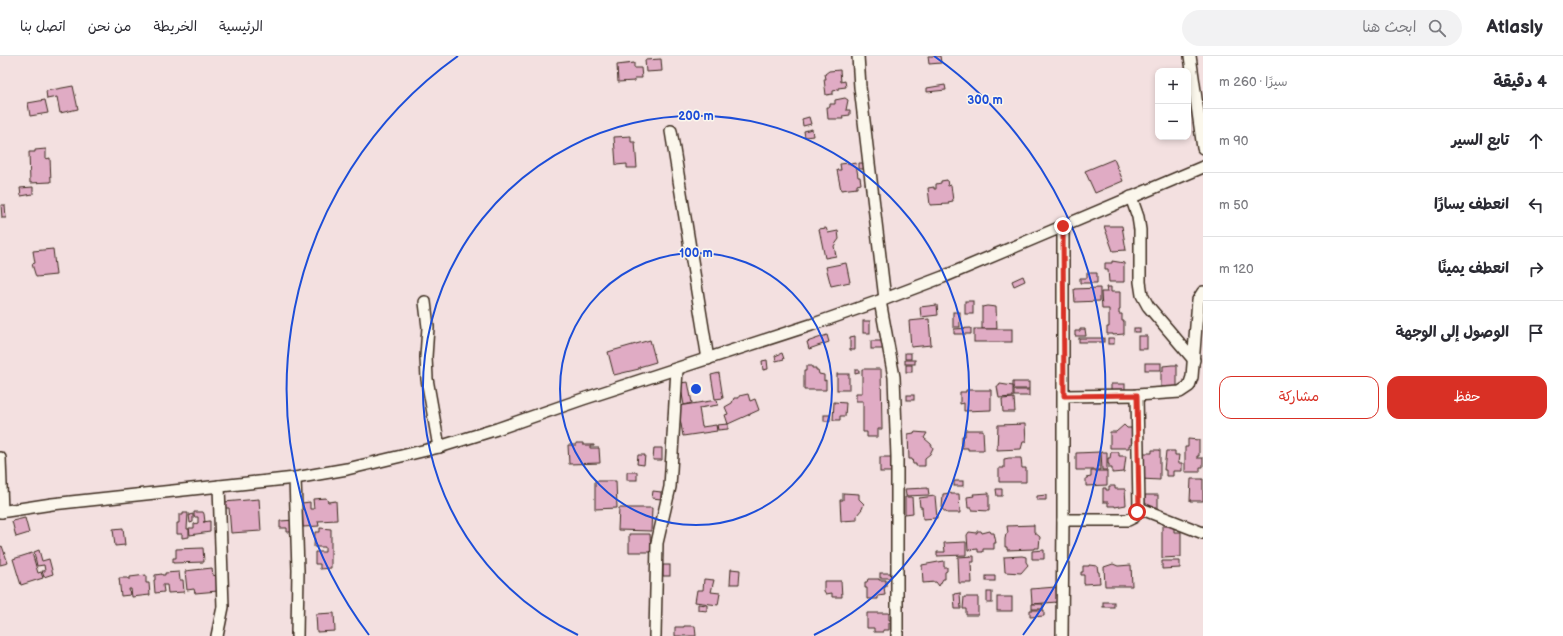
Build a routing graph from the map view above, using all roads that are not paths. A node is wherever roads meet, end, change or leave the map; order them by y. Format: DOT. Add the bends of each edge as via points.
graph roads {
  1 [pos="858,56"];
  2 [pos="1190,56"];
  3 [pos="671,130"];
  4 [pos="1203,148"];
  5 [pos="1203,167"];
  6 [pos="1131,197"];
  7 [pos="1063,226"];
  8 [pos="1203,292"];
  9 [pos="883,300"];
  10 [pos="425,302"];
  11 [pos="708,359"];
  12 [pos="1194,360"];
  13 [pos="677,370"];
  14 [pos="1137,395"];
  15 [pos="1064,396"];
  16 [pos="438,447"];
  17 [pos="0,458"];
  18 [pos="295,478"];
  19 [pos="219,486"];
  20 [pos="1139,508"];
  21 [pos="1,512"];
  22 [pos="1063,520"];
  23 [pos="1203,533"];
  24 [pos="217,636"];
  25 [pos="297,636"];
  26 [pos="655,636"];
  27 [pos="897,636"];
  28 [pos="1062,636"];
  1 -- 9 [label="street"];
  2 -- 4 [label="street"];
  3 -- 11 [label="street"];
  5 -- 6 [label="street"];
  6 -- 7 [label="street"];
  6 -- 12 [label="street" via="1140,230 1142,294 1148,306"];
  7 -- 9 [label="street"];
  7 -- 15 [label="street"];
  8 -- 12 [label="street" via="1198,300"];
  9 -- 11 [label="street"];
  9 -- 27 [label="street" via="894,377 897,457"];
  10 -- 16 [label="street" via="428,327 427,379"];
  11 -- 13 [label="street"];
  12 -- 14 [label="street" via="1192,377 1188,386 1180,392"];
  13 -- 16 [label="street"];
  13 -- 26 [label="street" via="670,487 657,543"];
  14 -- 15 [label="street"];
  14 -- 20 [label="street"];
  15 -- 22 [label="street"];
  16 -- 18 [label="street" via="347,469"];
  17 -- 21 [label="street"];
  18 -- 19 [label="street"];
  18 -- 25 [label="street"];
  19 -- 21 [label="street"];
  19 -- 24 [label="street" via="223,607"];
  20 -- 22 [label="street" via="1134,517 1128,520"];
  20 -- 23 [label="street"];
  22 -- 28 [label="street"];
}
